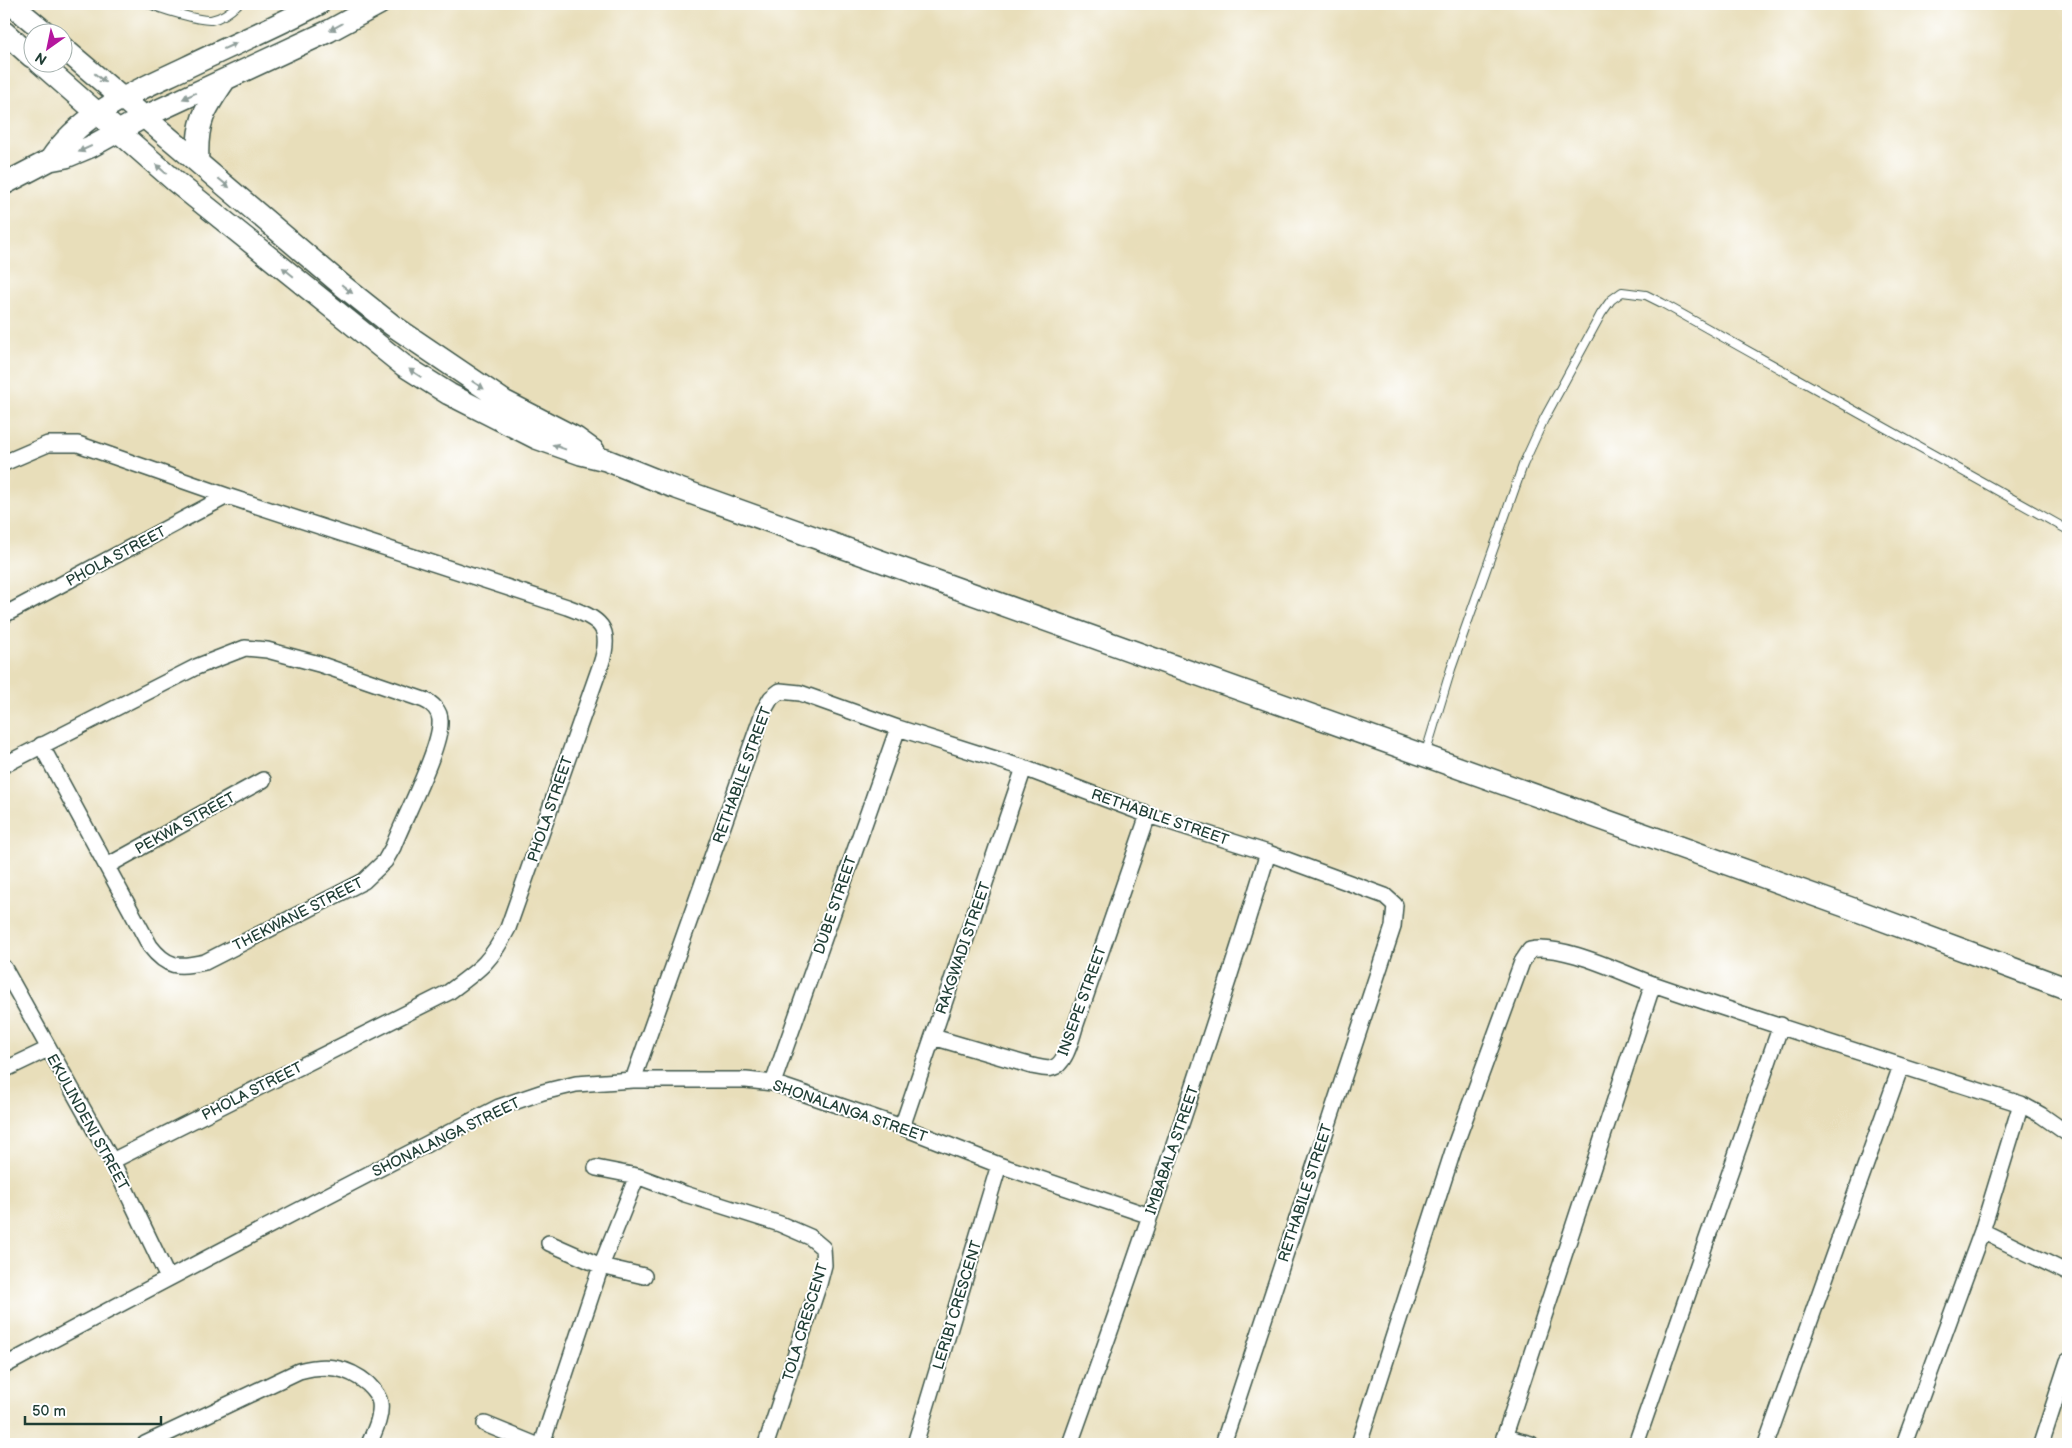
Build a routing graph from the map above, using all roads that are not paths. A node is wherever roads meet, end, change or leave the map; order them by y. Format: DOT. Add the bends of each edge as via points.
graph roads {
  1 [pos="11,4"];
  2 [pos="150,4"];
  3 [pos="238,4"];
  4 [pos="380,4"];
  5 [pos="315,5"];
  6 [pos="33,22"];
  7 [pos="4,32"];
  8 [pos="22,48"];
  9 [pos="72,55"];
  10 [pos="50,72"];
  11 [pos="227,78"];
  12 [pos="123,97"];
  13 [pos="98,114"];
  14 [pos="144,117"];
  15 [pos="118,132"];
  16 [pos="50,160"];
  17 [pos="198,161"];
  18 [pos="4,184"];
  19 [pos="606,460"];
  20 [pos="4,463"];
  21 [pos="227,496"];
  22 [pos="2068,530"];
  23 [pos="4,615"];
  24 [pos="898,728"];
  25 [pos="41,746"];
  26 [pos="1425,756"];
  27 [pos="4,765"];
  28 [pos="1024,768"];
  29 [pos="263,780"];
  30 [pos="1148,815"];
  31 [pos="1268,854"];
  32 [pos="107,866"];
  33 [pos="4,968"];
  34 [pos="1653,984"];
  35 [pos="2068,989"];
  36 [pos="1781,1025"];
  37 [pos="933,1037"];
  38 [pos="48,1049"];
  39 [pos="1901,1066"];
  40 [pos="4,1070"];
  41 [pos="633,1080"];
  42 [pos="772,1083"];
  43 [pos="2021,1104"];
  44 [pos="902,1127"];
  45 [pos="2068,1134"];
  46 [pos="112,1161"];
  47 [pos="999,1165"];
  48 [pos="596,1168"];
  49 [pos="637,1176"];
  50 [pos="1150,1216"];
  51 [pos="1982,1230"];
  52 [pos="549,1243"];
  53 [pos="602,1266"];
  54 [pos="2068,1273"];
  55 [pos="644,1276"];
  56 [pos="168,1278"];
  57 [pos="2068,1361"];
  58 [pos="4,1366"];
  59 [pos="485,1424"];
  60 [pos="1503,1441"];
  61 [pos="145,1444"];
  62 [pos="369,1444"];
  63 [pos="534,1444"];
  64 [pos="542,1444"];
  65 [pos="766,1444"];
  66 [pos="915,1444"];
  67 [pos="1070,1444"];
  68 [pos="1223,1444"];
  69 [pos="1359,1444"];
  70 [pos="1531,1444"];
  71 [pos="1636,1444"];
  72 [pos="1766,1444"];
  73 [pos="1904,1444"];
  74 [pos="2040,1444"];
  1 -- 6 [label="main road"];
  2 -- 3 [label="lane" via="159,9 210,20 223,16"];
  4 -- 11 [label="main road, one-way"];
  12 -- 5 [label="main road, one-way"];
  7 -- 8 [label="main road"];
  9 -- 12 [label="main road, one-way"];
  10 -- 13 [label="main road"];
  11 -- 14 [label="main road, one-way"];
  11 -- 17 [label="main road" via="202,115 197,140"];
  12 -- 13 [label="main road"];
  12 -- 14 [label="main road"];
  13 -- 15 [label="main road"];
  13 -- 16 [label="main road" via="74,131"];
  14 -- 15 [label="main road"];
  14 -- 17 [label="main road"];
  15 -- 16 [label="main road, one-way" via="79,152"];
  19 -- 15 [label="main road, one-way" via="560,447 499,421 403,365"];
  16 -- 18 [label="main road"];
  17 -- 19 [label="main road, one-way" via="392,325 504,401 576,438"];
  19 -- 26 [label="main road"];
  20 -- 21 [label="street, PHOLA STREET" via="48,444 72,443"];
  21 -- 23 [label="street, PHOLA STREET"];
  21 -- 46 [label="street, PHOLA STREET" via="588,615 603,628 607,648 508,928 485,966 450,992"];
  22 -- 26 [label="lane" via="1677,311 1646,295 1622,292 1601,314 1523,465 1454,661"];
  24 -- 28 [label="street, RETHABILE STREET"];
  24 -- 41 [label="street, RETHABILE STREET" via="800,693 780,691 768,702"];
  24 -- 42 [label="street, DUBE STREET"];
  25 -- 27 [label="street, THEKWANE STREET"];
  25 -- 32 [label="street, THEKWANE STREET"];
  25 -- 32 [label="street, THEKWANE STREET" via="204,663 245,648 267,650 319,664 430,702 439,714 434,750 393,847 376,872 306,912 205,962 174,965 158,956"];
  26 -- 35 [label="main road"];
  28 -- 30 [label="street, RETHABILE STREET"];
  28 -- 37 [label="street, RAKGWADI STREET"];
  29 -- 32 [label="street, PEKWA STREET"];
  30 -- 31 [label="street, RETHABILE STREET"];
  30 -- 37 [label="street, INSEPE STREET" via="1073,1031 1058,1065 1048,1069 1032,1066"];
  31 -- 50 [label="street, IMBABALA STREET"];
  31 -- 68 [label="street, RETHABILE STREET" via="1385,896 1395,904 1396,912"];
  33 -- 38 [label="street, EKULINDENI STREET"];
  34 -- 36 [label="street"];
  34 -- 60 [label="street"];
  34 -- 69 [label="street" via="1562,953 1536,949 1526,954 1453,1151"];
  36 -- 39 [label="street"];
  36 -- 71 [label="street"];
  37 -- 44 [label="street, RAKGWADI STREET"];
  38 -- 40 [label="street"];
  38 -- 46 [label="street, EKULINDENI STREET"];
  39 -- 43 [label="street"];
  39 -- 72 [label="street"];
  41 -- 42 [label="street, SHONALANGA STREET"];
  41 -- 56 [label="street, SHONALANGA STREET" via="576,1084 499,1107"];
  42 -- 44 [label="street, SHONALANGA STREET"];
  43 -- 45 [label="street"];
  43 -- 51 [label="street"];
  44 -- 47 [label="street, SHONALANGA STREET"];
  46 -- 56 [label="street, EKULINDENI STREET"];
  47 -- 50 [label="street, SHONALANGA STREET"];
  47 -- 66 [label="street, LERIBI CRESCENT"];
  48 -- 49 [label="street, TOLA CRESCENT"];
  49 -- 53 [label="street"];
  49 -- 65 [label="street, TOLA CRESCENT" via="780,1224 810,1237 823,1248 824,1265 819,1284"];
  50 -- 67 [label="street, IMBABALA STREET"];
  51 -- 54 [label="street"];
  51 -- 73 [label="street"];
  52 -- 53 [label="street"];
  53 -- 55 [label="street"];
  53 -- 64 [label="street"];
  56 -- 58 [label="street, SHONALANGA STREET"];
  57 -- 74 [label="street"];
  59 -- 63 [label="street"];
  60 -- 70 [label="street"];
  61 -- 62 [label="street" via="299,1372 327,1367 347,1371 361,1379 378,1398 380,1416"];
}
